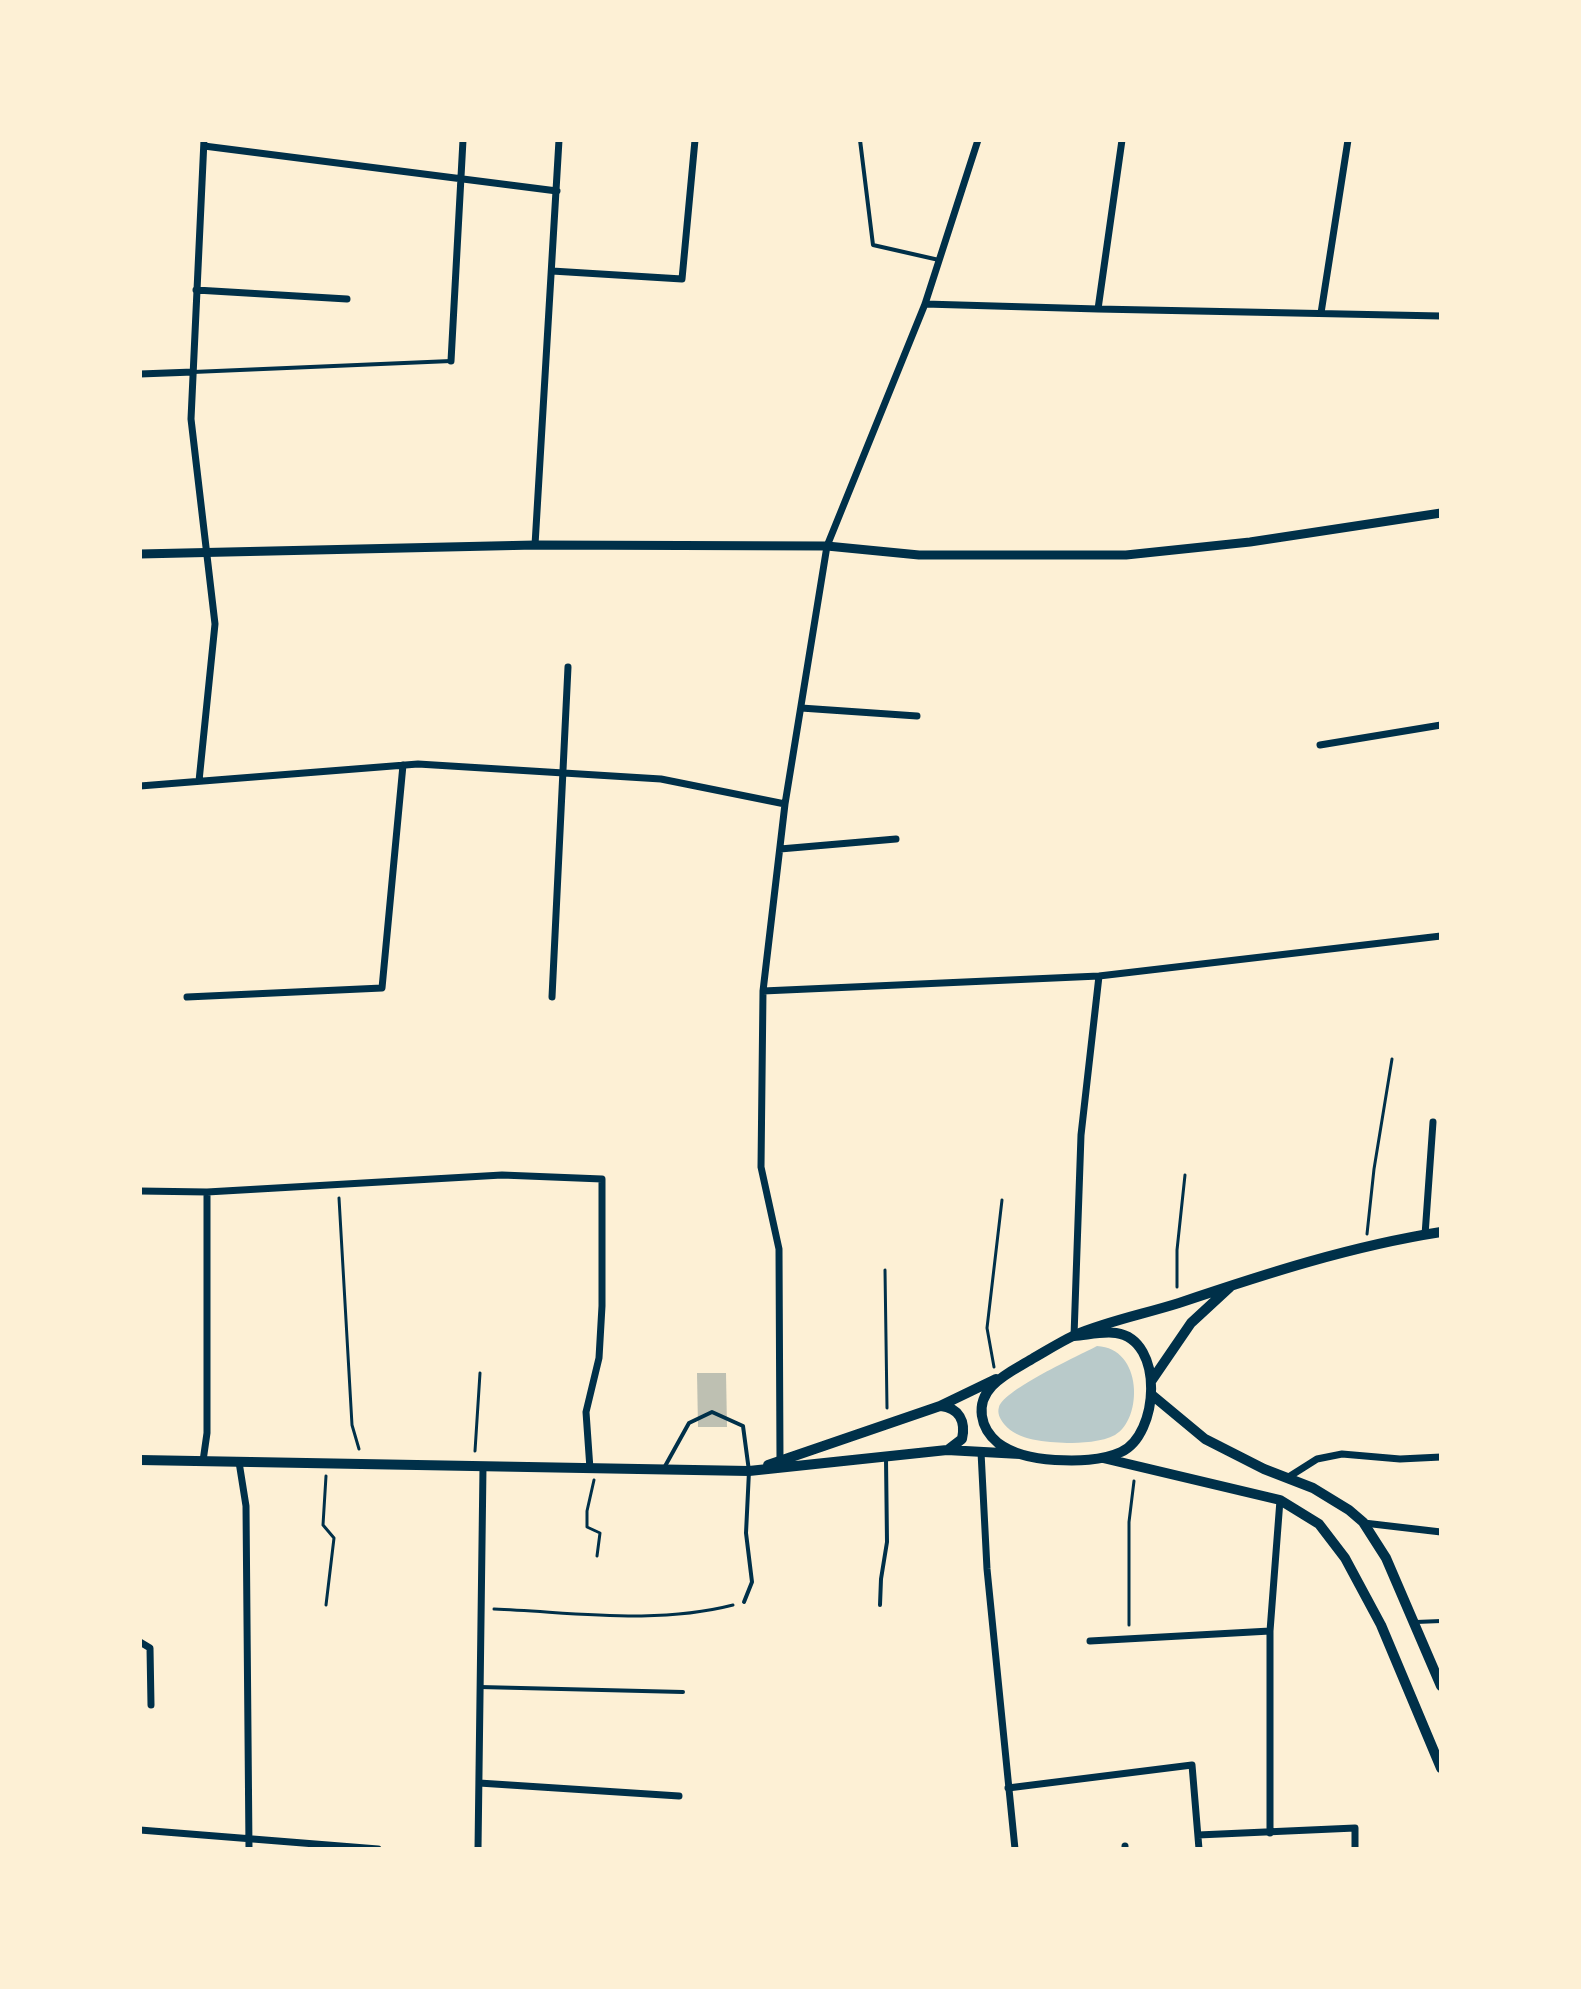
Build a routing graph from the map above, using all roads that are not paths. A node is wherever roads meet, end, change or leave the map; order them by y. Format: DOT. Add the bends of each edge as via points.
graph roads {
  1 [pos="463,140"];
  2 [pos="559,140"];
  3 [pos="695,140"];
  4 [pos="860,140"];
  5 [pos="978,140"];
  6 [pos="1122,140"];
  7 [pos="1348,140"];
  8 [pos="204,143"];
  9 [pos="460,179"];
  10 [pos="557,191"];
  11 [pos="939,260"];
  12 [pos="552,271"];
  13 [pos="196,290"];
  14 [pos="347,299"];
  15 [pos="925,304"];
  16 [pos="1098,309"];
  17 [pos="1321,313"];
  18 [pos="1441,316"];
  19 [pos="451,361"];
  20 [pos="193,372"];
  21 [pos="140,374"];
  22 [pos="1441,513"];
  23 [pos="535,545"];
  24 [pos="827,546"];
  25 [pos="207,552"];
  26 [pos="140,554"];
  27 [pos="568,667"];
  28 [pos="801,708"];
  29 [pos="917,716"];
  30 [pos="1441,725"];
  31 [pos="1320,745"];
  32 [pos="403,765"];
  33 [pos="564,773"];
  34 [pos="199,781"];
  35 [pos="140,786"];
  36 [pos="785,804"];
  37 [pos="896,839"];
  38 [pos="780,849"];
  39 [pos="1441,936"];
  40 [pos="1099,976"];
  41 [pos="763,991"];
  42 [pos="187,997"];
  43 [pos="552,997"];
  44 [pos="1433,1122"];
  45 [pos="140,1191"];
  46 [pos="207,1192"];
  47 [pos="1441,1232"];
  48 [pos="1425,1235"];
  49 [pos="1233,1284"];
  50 [pos="1074,1336"];
  51 [pos="1012,1371"];
  52 [pos="1152,1380"];
  53 [pos="1152,1395"];
  54 [pos="940,1406"];
  55 [pos="947,1450"];
  56 [pos="981,1452"];
  57 [pos="1020,1454"];
  58 [pos="886,1457"];
  59 [pos="1101,1457"];
  60 [pos="1441,1457"];
  61 [pos="140,1460"];
  62 [pos="203,1461"];
  63 [pos="780,1461"];
  64 [pos="239,1462"];
  65 [pos="479,1466"];
  66 [pos="593,1469"];
  67 [pos="663,1470"];
  68 [pos="749,1471"];
  69 [pos="1287,1478"];
  70 [pos="1280,1500"];
  71 [pos="1363,1522"];
  72 [pos="1441,1532"];
  73 [pos="744,1602"];
  74 [pos="880,1605"];
  75 [pos="1441,1621"];
  76 [pos="1414,1622"];
  77 [pos="1270,1631"];
  78 [pos="1090,1641"];
  79 [pos="140,1642"];
  80 [pos="1441,1686"];
  81 [pos="480,1687"];
  82 [pos="683,1692"];
  83 [pos="151,1705"];
  84 [pos="1441,1768"];
  85 [pos="479,1783"];
  86 [pos="1008,1788"];
  87 [pos="679,1796"];
  88 [pos="140,1830"];
  89 [pos="1270,1833"];
  90 [pos="1198,1835"];
  91 [pos="249,1837"];
  92 [pos="249,1849"];
  93 [pos="378,1849"];
  94 [pos="478,1849"];
  95 [pos="1015,1849"];
  96 [pos="1199,1849"];
  97 [pos="1355,1849"];
  1 -- 9 [label="street"];
  2 -- 10 [label="street"];
  3 -- 12 [label="street" via="682,279"];
  4 -- 11 [label="lane" via="873,245"];
  5 -- 11 [label="street"];
  6 -- 16 [label="street"];
  7 -- 17 [label="street"];
  8 -- 9 [label="street"];
  8 -- 13 [label="street"];
  9 -- 10 [label="street"];
  9 -- 19 [label="street"];
  10 -- 12 [label="street"];
  11 -- 15 [label="street"];
  12 -- 23 [label="street"];
  13 -- 14 [label="street"];
  13 -- 20 [label="street"];
  15 -- 16 [label="street"];
  15 -- 24 [label="street"];
  16 -- 17 [label="street"];
  17 -- 18 [label="street"];
  19 -- 20 [label="lane"];
  20 -- 21 [label="street"];
  20 -- 25 [label="street" via="191,419"];
  22 -- 24 [label="street" via="1126,555 919,555"];
  23 -- 24 [label="street"];
  23 -- 25 [label="street"];
  24 -- 28 [label="street"];
  25 -- 26 [label="street"];
  25 -- 34 [label="street" via="215,624"];
  27 -- 33 [label="street"];
  28 -- 29 [label="street"];
  28 -- 36 [label="street"];
  30 -- 31 [label="street"];
  32 -- 33 [label="street"];
  32 -- 34 [label="street"];
  32 -- 42 [label="street" via="382,988"];
  33 -- 36 [label="street" via="661,779"];
  33 -- 43 [label="street"];
  34 -- 35 [label="street"];
  36 -- 38 [label="street"];
  37 -- 38 [label="street"];
  38 -- 41 [label="street"];
  39 -- 40 [label="street"];
  40 -- 41 [label="street"];
  40 -- 50 [label="street" via="1081,1135"];
  41 -- 63 [label="street" via="761,1167 779,1249"];
  44 -- 48 [label="street"];
  45 -- 46 [label="street"];
  46 -- 62 [label="street"];
  46 -- 66 [label="street" via="502,1175 602,1179 600,1345 586,1412"];
  47 -- 48 [label="main road"];
  48 -- 49 [label="main road" via="1365,1245"];
  49 -- 50 [label="main road"];
  49 -- 52 [label="main road" via="1191,1323"];
  50 -- 51 [label="main road"];
  50 -- 52 [label="main road" via="1118,1333 1131,1339"];
  51 -- 54 [label="main road"];
  51 -- 57 [label="main road" via="981,1401 981,1419 1000,1445"];
  52 -- 53 [label="main road"];
  53 -- 59 [label="main road" via="1139,1436 1123,1451"];
  53 -- 69 [label="main road" via="1205,1439"];
  54 -- 55 [label="main road" via="958,1412 963,1420 962,1439"];
  54 -- 63 [label="main road"];
  55 -- 56 [label="main road"];
  55 -- 58 [label="main road"];
  56 -- 57 [label="main road"];
  56 -- 86 [label="street"];
  57 -- 59 [label="main road" via="1046,1460"];
  58 -- 68 [label="main road"];
  58 -- 74 [label="lane" via="887,1542"];
  59 -- 70 [label="main road"];
  60 -- 69 [label="street" via="1342,1454 1317,1459"];
  61 -- 62 [label="main road"];
  62 -- 64 [label="main road"];
  63 -- 68 [label="main road"];
  64 -- 65 [label="main road"];
  64 -- 91 [label="street" via="246,1506"];
  65 -- 66 [label="main road"];
  65 -- 81 [label="street"];
  66 -- 67 [label="main road"];
  67 -- 68 [label="main road"];
  67 -- 68 [label="lane" via="689,1423 712,1412 743,1426"];
  68 -- 73 [label="lane" via="746,1533 752,1582"];
  69 -- 71 [label="main road" via="1313,1488"];
  70 -- 77 [label="street"];
  70 -- 84 [label="main road" via="1319,1524 1345,1558 1381,1625"];
  71 -- 72 [label="street"];
  71 -- 76 [label="main road" via="1386,1558"];
  75 -- 76 [label="lane"];
  76 -- 80 [label="main road"];
  77 -- 78 [label="street"];
  77 -- 89 [label="street"];
  79 -- 83 [label="street" via="150,1648"];
  81 -- 82 [label="lane"];
  81 -- 85 [label="street"];
  85 -- 87 [label="street"];
  85 -- 94 [label="street"];
  86 -- 90 [label="street" via="1192,1765"];
  86 -- 95 [label="street"];
  88 -- 91 [label="street"];
  89 -- 90 [label="street"];
  89 -- 97 [label="street" via="1355,1828"];
  90 -- 96 [label="street"];
  91 -- 92 [label="street"];
  91 -- 93 [label="street"];
}
